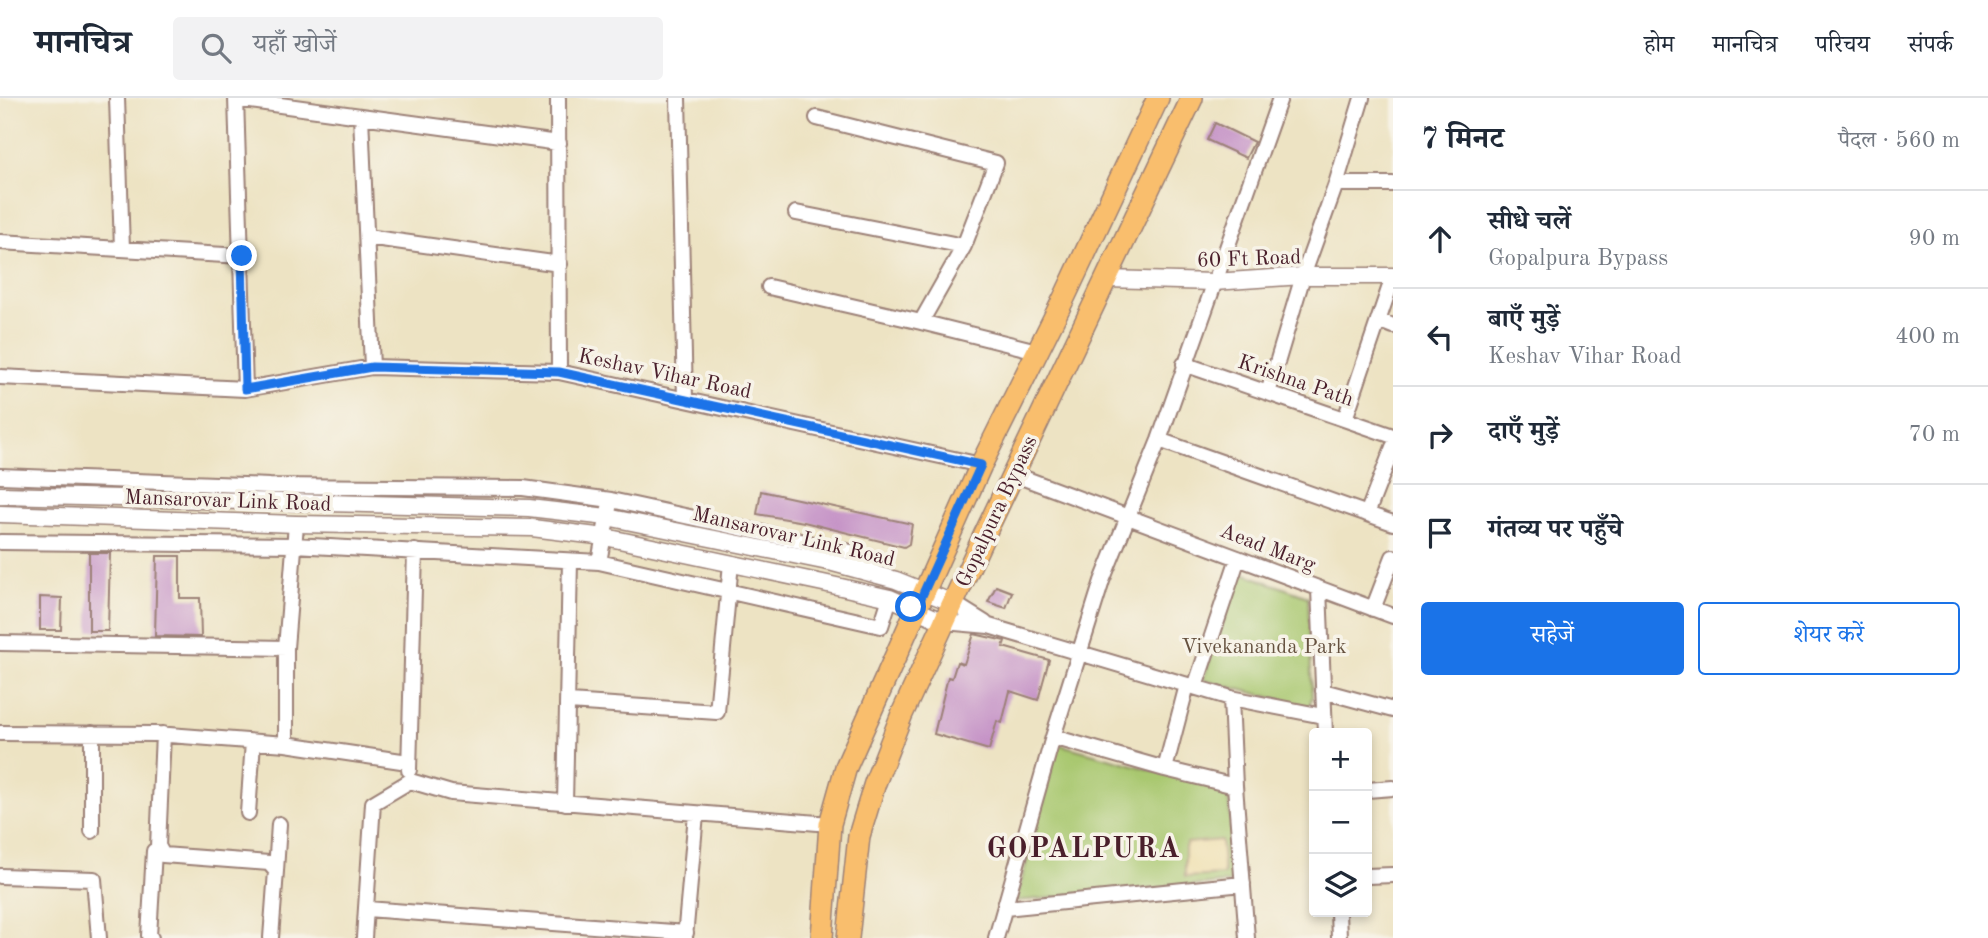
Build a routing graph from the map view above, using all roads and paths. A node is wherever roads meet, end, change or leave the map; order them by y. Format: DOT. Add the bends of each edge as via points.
graph roads {
  1 [pos="117,98"];
  2 [pos="558,98"];
  3 [pos="678,98"];
  4 [pos="1158,98"];
  5 [pos="1192,98"];
  6 [pos="1280,98"];
  7 [pos="1362,98"];
  8 [pos="236,99"];
  9 [pos="361,116"];
  10 [pos="817,118"];
  11 [pos="559,143"];
  12 [pos="1336,184"];
  13 [pos="1393,184"];
  14 [pos="796,213"];
  15 [pos="367,237"];
  16 [pos="0,242"];
  17 [pos="964,246"];
  18 [pos="122,249"];
  19 [pos="242,256"];
  20 [pos="560,264"];
  21 [pos="1303,276"];
  22 [pos="1393,276"];
  23 [pos="1107,279"];
  24 [pos="1214,282"];
  25 [pos="769,287"];
  26 [pos="1378,320"];
  27 [pos="921,322"];
  28 [pos="1393,326"];
  29 [pos="1037,351"];
  30 [pos="1184,364"];
  31 [pos="372,367"];
  32 [pos="559,372"];
  33 [pos="0,377"];
  34 [pos="245,389"];
  35 [pos="1268,393"];
  36 [pos="685,399"];
  37 [pos="1345,419"];
  38 [pos="1393,436"];
  39 [pos="1159,440"];
  40 [pos="1393,447"];
  41 [pos="981,465"];
  42 [pos="1013,474"];
  43 [pos="0,476"];
  44 [pos="269,494"];
  45 [pos="0,495"];
  46 [pos="611,500"];
  47 [pos="0,514"];
  48 [pos="1367,514"];
  49 [pos="607,517"];
  50 [pos="1128,518"];
  51 [pos="1393,523"];
  52 [pos="296,524"];
  53 [pos="606,537"];
  54 [pos="0,542"];
  55 [pos="294,545"];
  56 [pos="415,551"];
  57 [pos="1393,557"];
  58 [pos="1238,558"];
  59 [pos="570,561"];
  60 [pos="599,562"];
  61 [pos="731,563"];
  62 [pos="877,575"];
  63 [pos="1319,589"];
  64 [pos="727,592"];
  65 [pos="890,598"];
  66 [pos="920,600"];
  67 [pos="1373,609"];
  68 [pos="948,612"];
  69 [pos="1393,616"];
  70 [pos="989,626"];
  71 [pos="0,643"];
  72 [pos="286,648"];
  73 [pos="1079,654"];
  74 [pos="1191,686"];
  75 [pos="1323,691"];
  76 [pos="1231,698"];
  77 [pos="569,702"];
  78 [pos="1393,710"];
  79 [pos="1323,716"];
  80 [pos="1324,728"];
  81 [pos="0,733"];
  82 [pos="92,733"];
  83 [pos="163,734"];
  84 [pos="1053,737"];
  85 [pos="253,742"];
  86 [pos="286,744"];
  87 [pos="408,762"];
  88 [pos="1165,769"];
  89 [pos="410,781"];
  90 [pos="1235,786"];
  91 [pos="1393,788"];
  92 [pos="1372,790"];
  93 [pos="565,803"];
  94 [pos="248,813"];
  95 [pos="696,814"];
  96 [pos="279,824"];
  97 [pos="830,824"];
  98 [pos="92,831"];
  99 [pos="154,851"];
  100 [pos="276,871"];
  101 [pos="1393,874"];
  102 [pos="0,876"];
  103 [pos="1372,876"];
  104 [pos="1242,884"];
  105 [pos="1004,908"];
  106 [pos="367,909"];
  107 [pos="1338,917"];
  108 [pos="686,936"];
  109 [pos="99,938"];
  110 [pos="151,938"];
  111 [pos="271,938"];
  112 [pos="363,938"];
  113 [pos="822,938"];
  114 [pos="848,938"];
  115 [pos="996,938"];
  116 [pos="1247,938"];
  117 [pos="1339,938"];
  1 -- 18 [label="street"];
  2 -- 11 [label="street"];
  3 -- 36 [label="street"];
  4 -- 29 [label="main road, Gopalpura Bypass"];
  5 -- 23 [label="main road, Gopalpura Bypass"];
  6 -- 24 [label="street"];
  7 -- 12 [label="street"];
  8 -- 9 [label="street"];
  8 -- 19 [label="street"];
  9 -- 11 [label="street"];
  9 -- 15 [label="street"];
  10 -- 17 [label="street" via="996,163"];
  11 -- 20 [label="street"];
  12 -- 13 [label="street"];
  12 -- 21 [label="street"];
  14 -- 17 [label="street"];
  15 -- 20 [label="street"];
  15 -- 31 [label="street"];
  16 -- 18 [label="street"];
  17 -- 27 [label="street"];
  18 -- 19 [label="street"];
  19 -- 34 [label="street"];
  20 -- 32 [label="street"];
  21 -- 22 [label="street, 60 Ft Road"];
  21 -- 24 [label="street, 60 Ft Road"];
  21 -- 35 [label="street"];
  22 -- 26 [label="street"];
  23 -- 24 [label="street, 60 Ft Road"];
  23 -- 42 [label="main road, Gopalpura Bypass"];
  24 -- 30 [label="street"];
  25 -- 27 [label="street"];
  26 -- 28 [label="street"];
  26 -- 37 [label="street"];
  27 -- 29 [label="street"];
  29 -- 41 [label="main road, Gopalpura Bypass"];
  30 -- 35 [label="street, Krishna Path"];
  30 -- 39 [label="street"];
  31 -- 32 [label="street, Keshav Vihar Road"];
  31 -- 34 [label="street, Keshav Vihar Road"];
  32 -- 36 [label="street, Keshav Vihar Road"];
  33 -- 34 [label="street, Keshav Vihar Road"];
  35 -- 37 [label="street, Krishna Path"];
  36 -- 41 [label="street, Keshav Vihar Road"];
  37 -- 38 [label="street, Krishna Path"];
  39 -- 48 [label="street"];
  39 -- 50 [label="street"];
  40 -- 48 [label="street"];
  41 -- 66 [label="main road, Gopalpura Bypass"];
  42 -- 50 [label="street, Aead Marg"];
  42 -- 68 [label="main road, Gopalpura Bypass"];
  43 -- 44 [label="street"];
  44 -- 45 [label="street, Mansarovar Link Road" via="151,499"];
  44 -- 46 [label="street" via="523,488"];
  44 -- 49 [label="street, Mansarovar Link Road" via="529,508"];
  46 -- 49 [label="street"];
  46 -- 62 [label="street" via="851,552"];
  47 -- 52 [label="street, Mansarovar Link Road"];
  48 -- 51 [label="street"];
  49 -- 53 [label="street"];
  49 -- 62 [label="street, Mansarovar Link Road"];
  50 -- 58 [label="street, Aead Marg"];
  50 -- 73 [label="street"];
  52 -- 53 [label="street, Mansarovar Link Road" via="532,528"];
  52 -- 55 [label="street"];
  53 -- 60 [label="street"];
  53 -- 61 [label="street, Mansarovar Link Road"];
  54 -- 55 [label="street"];
  55 -- 56 [label="street"];
  55 -- 72 [label="street"];
  56 -- 59 [label="street"];
  56 -- 87 [label="street"];
  57 -- 67 [label="street"];
  58 -- 63 [label="street, Aead Marg"];
  58 -- 74 [label="street"];
  59 -- 60 [label="street"];
  59 -- 77 [label="street"];
  60 -- 64 [label="street"];
  61 -- 64 [label="street"];
  61 -- 65 [label="street, Mansarovar Link Road"];
  62 -- 66 [label="street, Mansarovar Link Road"];
  63 -- 67 [label="street, Aead Marg"];
  63 -- 75 [label="street"];
  64 -- 65 [label="street" via="881,626"];
  64 -- 77 [label="street" via="717,712"];
  65 -- 66 [label="street, Mansarovar Link Road"];
  66 -- 68 [label="street, Mansarovar Link Road"];
  66 -- 97 [label="main road, Gopalpura Bypass" via="846,767"];
  67 -- 69 [label="street, Aead Marg"];
  68 -- 70 [label="street, Mansarovar Link Road"];
  68 -- 70 [label="street, Mansarovar Link Road"];
  68 -- 114 [label="main road, Gopalpura Bypass" via="871,796 859,836"];
  70 -- 73 [label="street"];
  71 -- 72 [label="street"];
  72 -- 86 [label="street"];
  73 -- 74 [label="street"];
  73 -- 84 [label="street"];
  74 -- 76 [label="street"];
  74 -- 88 [label="street"];
  75 -- 78 [label="street"];
  75 -- 79 [label="street"];
  76 -- 79 [label="street"];
  76 -- 90 [label="street"];
  77 -- 93 [label="street"];
  79 -- 80 [label="street"];
  81 -- 82 [label="street"];
  82 -- 83 [label="street"];
  82 -- 98 [label="street"];
  83 -- 85 [label="street"];
  83 -- 100 [label="street" via="158,846 163,855 269,863"];
  84 -- 88 [label="street"];
  84 -- 105 [label="street"];
  85 -- 86 [label="street"];
  85 -- 94 [label="street"];
  86 -- 87 [label="street"];
  87 -- 89 [label="street"];
  88 -- 90 [label="street"];
  89 -- 93 [label="street" via="451,793"];
  89 -- 106 [label="street" via="373,803"];
  90 -- 104 [label="street"];
  91 -- 92 [label="street"];
  93 -- 95 [label="street"];
  95 -- 97 [label="street"];
  95 -- 108 [label="street"];
  96 -- 100 [label="street"];
  97 -- 113 [label="main road, Gopalpura Bypass"];
  99 -- 110 [label="street"];
  100 -- 111 [label="street"];
  101 -- 103 [label="street"];
  102 -- 109 [label="street" via="94,878"];
  104 -- 105 [label="street"];
  104 -- 116 [label="street"];
  105 -- 115 [label="street"];
  106 -- 108 [label="street"];
  106 -- 112 [label="street"];
  107 -- 117 [label="street"];
}
